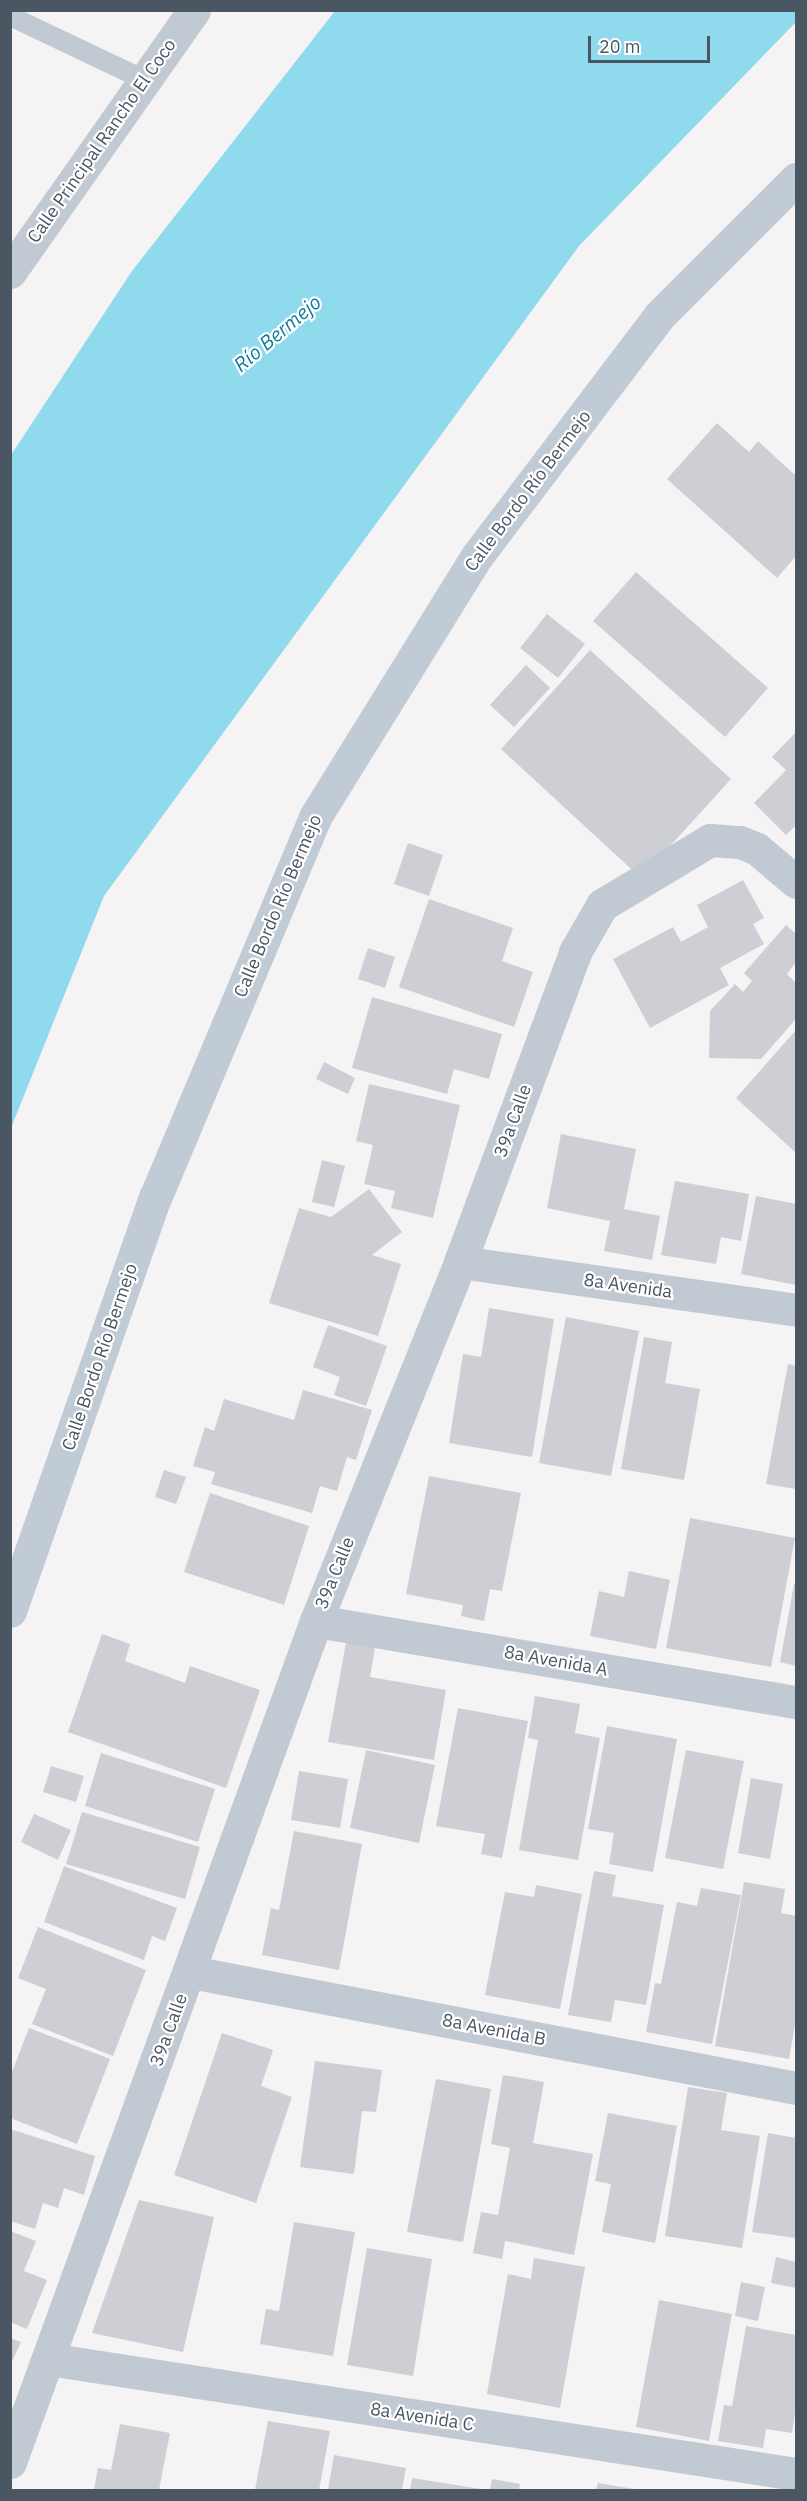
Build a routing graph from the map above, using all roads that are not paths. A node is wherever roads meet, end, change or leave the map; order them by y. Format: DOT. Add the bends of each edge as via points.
graph roads {
  1 [pos="194,10"];
  2 [pos="10,16"];
  3 [pos="145,80"];
  4 [pos="796,178"];
  5 [pos="10,272"];
  6 [pos="796,882"];
  7 [pos="460,1262"];
  8 [pos="796,1310"];
  9 [pos="10,1611"];
  10 [pos="316,1621"];
  11 [pos="796,1702"];
  12 [pos="190,1972"];
  13 [pos="796,2088"];
  14 [pos="48,2359"];
  15 [pos="10,2462"];
  16 [pos="796,2474"];
  1 -- 3 [label="street, Calle Principal Rancho El Coco"];
  2 -- 3 [label="lane"];
  3 -- 5 [label="street, Calle Principal Rancho El Coco"];
  4 -- 9 [label="main road, Calle Bordo Río Bermejo" via="660,316 484,547 315,816 155,1198"];
  6 -- 7 [label="street, 39a Calle" via="757,849 740,842 710,840 602,905 575,952"];
  7 -- 8 [label="street, 8a Avenida"];
  7 -- 10 [label="street, 39a Calle"];
  10 -- 11 [label="street, 8a Avenida A"];
  10 -- 12 [label="street, 39a Calle"];
  12 -- 13 [label="street, 8a Avenida B"];
  12 -- 14 [label="street, 39a Calle"];
  14 -- 15 [label="street, 39a Calle"];
  14 -- 16 [label="street, 8a Avenida C"];
}
